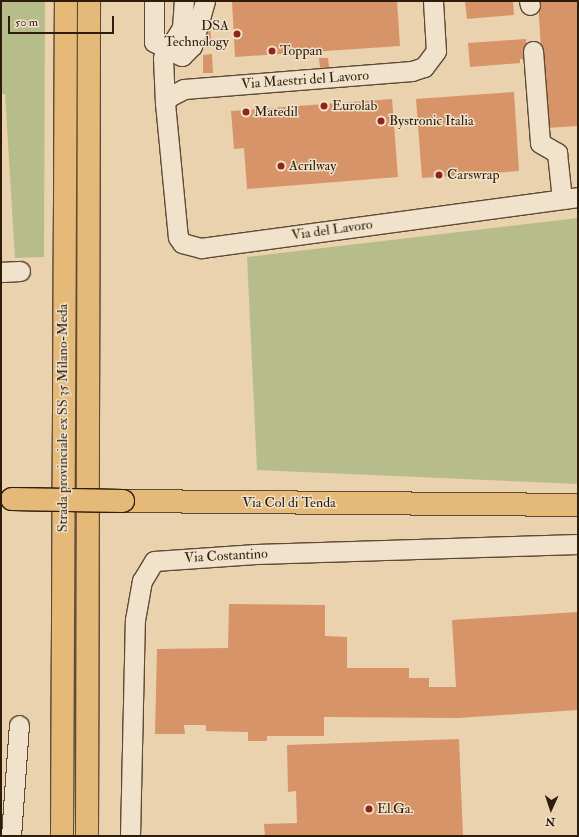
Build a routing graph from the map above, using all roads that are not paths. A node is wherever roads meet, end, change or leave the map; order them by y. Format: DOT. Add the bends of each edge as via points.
graph roads {
  1 [pos="66,1"];
  2 [pos="89,1"];
  3 [pos="154,1"];
  4 [pos="184,1"];
  5 [pos="205,1"];
  6 [pos="433,1"];
  7 [pos="169,49"];
  8 [pos="533,51"];
  9 [pos="166,102"];
  10 [pos="570,198"];
  11 [pos="20,270"];
  12 [pos="1,272"];
  13 [pos="6,499"];
  14 [pos="578,506"];
  15 [pos="578,544"];
  16 [pos="19,725"];
  17 [pos="11,836"];
  18 [pos="62,836"];
  19 [pos="87,836"];
  20 [pos="130,836"];
  1 -- 18 [label="main road, Strada provinciale ex SS 35 Milano-Meda"];
  2 -- 19 [label="main road, Strada provinciale ex SS 35 Milano-Meda"];
  3 -- 7 [label="street" via="154,42"];
  4 -- 7 [label="street" via="182,28"];
  5 -- 7 [label="street" via="192,46 182,56"];
  6 -- 9 [label="street, Via Maestri del Lavoro" via="436,51 424,67 412,72 184,89 174,93"];
  7 -- 9 [label="street" via="163,58"];
  8 -- 10 [label="street" via="540,143 557,153"];
  9 -- 10 [label="street, Via del Lavoro" via="178,237 182,242 196,247"];
  11 -- 12 [label="street"];
  13 -- 14 [label="main road, Via Col di Tenda, bridge"];
  15 -- 20 [label="street, Via Costantino" via="256,554 154,561 142,580 135,620"];
  16 -- 17 [label="street"];
}
